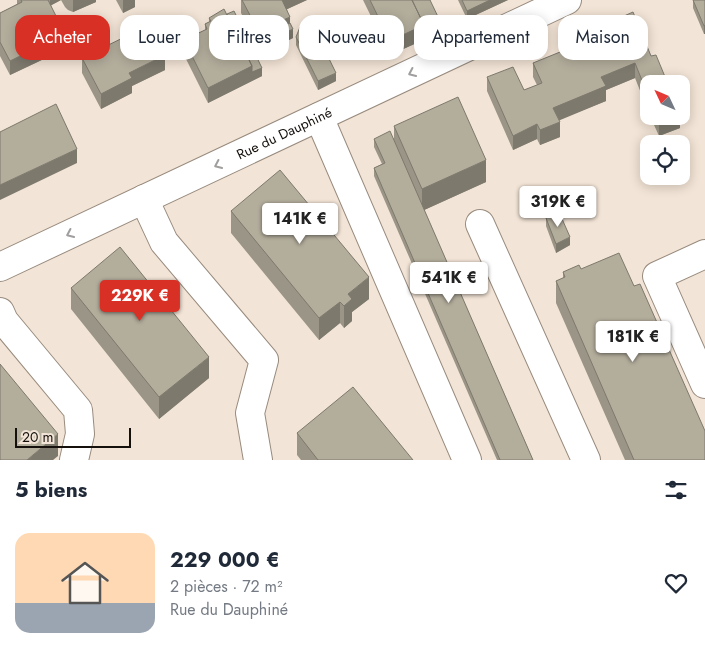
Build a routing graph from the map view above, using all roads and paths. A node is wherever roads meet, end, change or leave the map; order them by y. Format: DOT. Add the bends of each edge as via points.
graph roads {
  1 [pos="567,0"];
  2 [pos="319,117"];
  3 [pos="144,199"];
  4 [pos="480,224"];
  5 [pos="705,254"];
  6 [pos="0,267"];
  7 [pos="0,312"];
  8 [pos="705,384"];
  9 [pos="74,460"];
  10 [pos="258,460"];
  11 [pos="467,460"];
  12 [pos="586,460"];
  1 -- 2 [label="street, Rue du Dauphiné, one-way"];
  2 -- 3 [label="street, Rue du Dauphiné, one-way"];
  2 -- 11 [label="street"];
  3 -- 6 [label="street, Rue du Dauphiné, one-way"];
  3 -- 10 [label="street" via="164,242 264,360 250,413"];
  4 -- 12 [label="street"];
  5 -- 8 [label="street" via="657,276"];
  7 -- 9 [label="street" via="78,410 80,434"];
}
